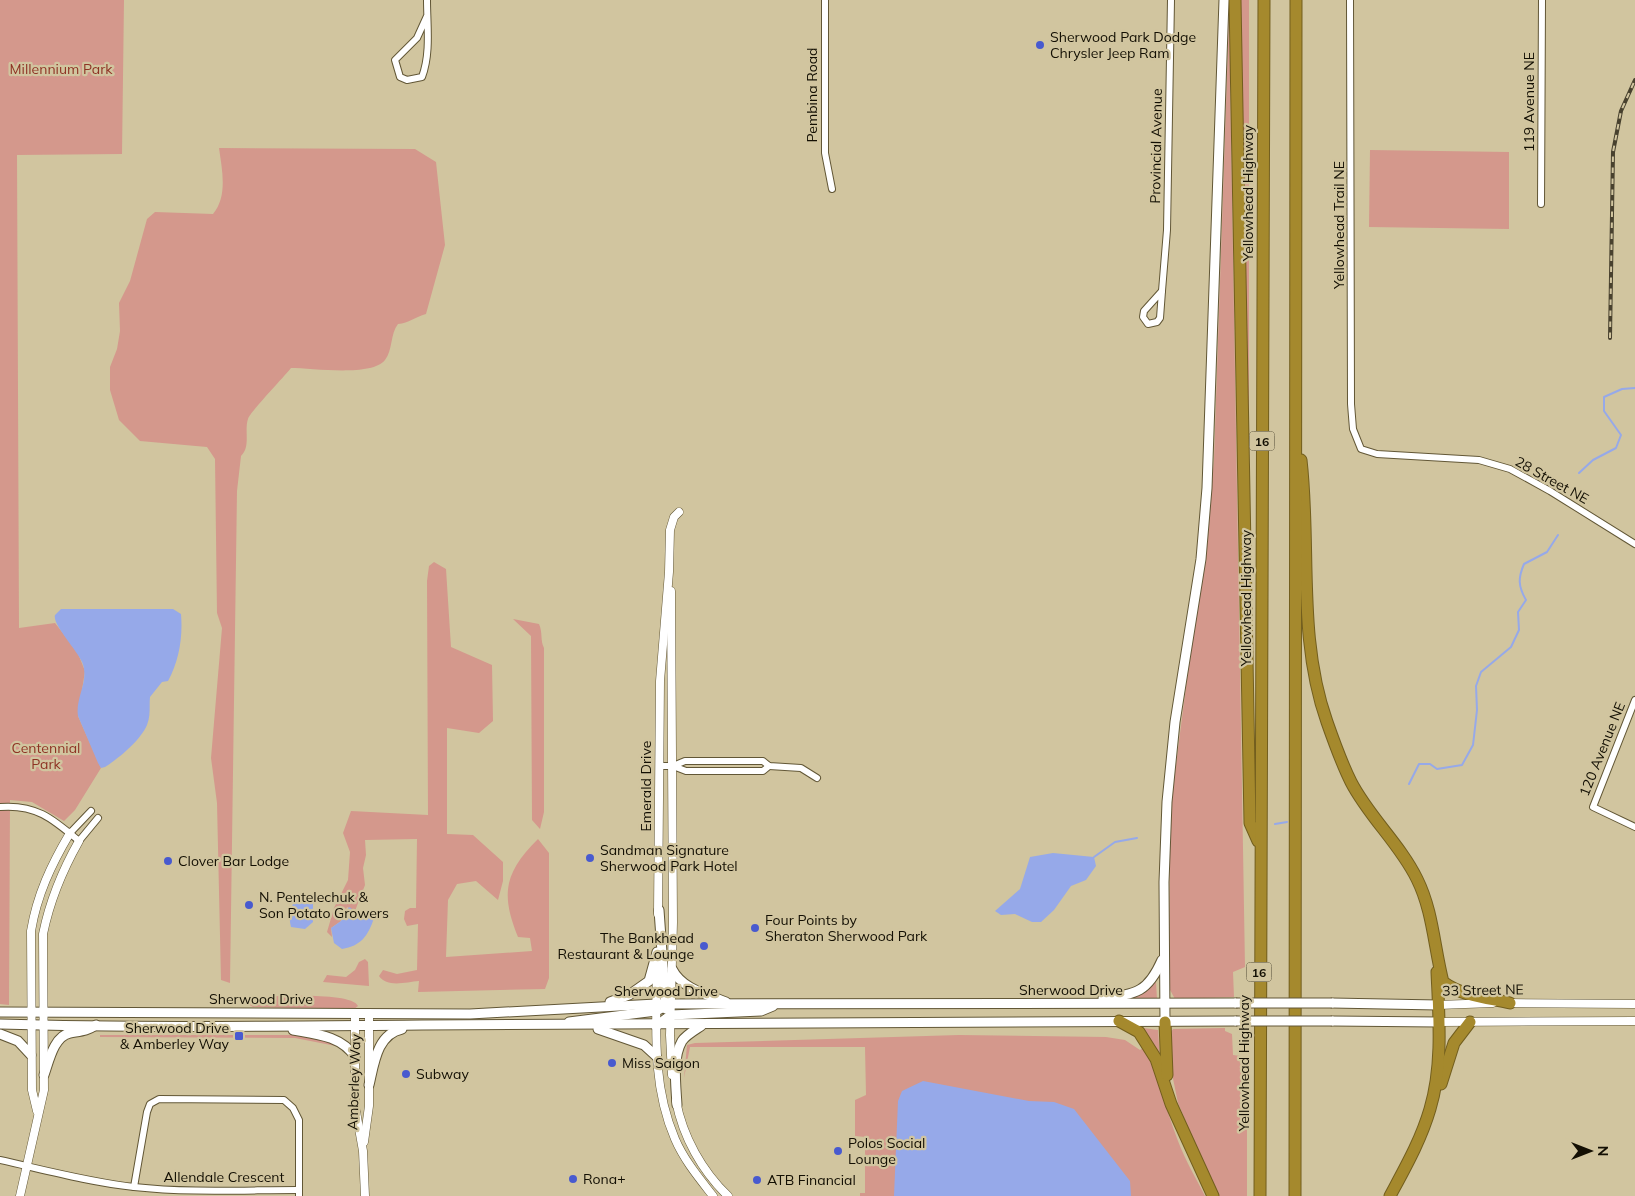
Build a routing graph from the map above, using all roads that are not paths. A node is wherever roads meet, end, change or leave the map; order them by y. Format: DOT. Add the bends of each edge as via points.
graph roads {
  1 [pos="427,0"];
  2 [pos="824,0"];
  3 [pos="1171,0"];
  4 [pos="1224,0"];
  5 [pos="1235,0"];
  6 [pos="1264,0"];
  7 [pos="1296,0"];
  8 [pos="1302,0"];
  9 [pos="1350,0"];
  10 [pos="1542,0"];
  11 [pos="427,16"];
  12 [pos="1296,43"];
  13 [pos="832,189"];
  14 [pos="1541,204"];
  15 [pos="1162,291"];
  16 [pos="1295,404"];
  17 [pos="1361,449"];
  18 [pos="679,512"];
  19 [pos="1635,544"];
  20 [pos="669,572"];
  21 [pos="1635,700"];
  22 [pos="659,766"];
  23 [pos="673,766"];
  24 [pos="769,766"];
  25 [pos="817,778"];
  26 [pos="0,807"];
  27 [pos="91,812"];
  28 [pos="98,818"];
  29 [pos="1635,827"];
  30 [pos="70,833"];
  31 [pos="79,841"];
  32 [pos="1259,846"];
  33 [pos="658,910"];
  34 [pos="657,952"];
  35 [pos="1164,955"];
  36 [pos="1437,958"];
  37 [pos="672,969"];
  38 [pos="1064,1003"];
  39 [pos="1165,1003"];
  40 [pos="1332,1003"];
  41 [pos="1510,1003"];
  42 [pos="731,1004"];
  43 [pos="776,1004"];
  44 [pos="1438,1004"];
  45 [pos="1635,1004"];
  46 [pos="600,1005"];
  47 [pos="665,1009"];
  48 [pos="0,1012"];
  49 [pos="31,1012"];
  50 [pos="43,1012"];
  51 [pos="356,1013"];
  52 [pos="369,1013"];
  53 [pos="1119,1021"];
  54 [pos="1635,1021"];
  55 [pos="1165,1022"];
  56 [pos="1438,1022"];
  57 [pos="1470,1022"];
  58 [pos="0,1024"];
  59 [pos="44,1024"];
  60 [pos="31,1025"];
  61 [pos="97,1025"];
  62 [pos="263,1025"];
  63 [pos="418,1025"];
  64 [pos="355,1026"];
  65 [pos="369,1026"];
  66 [pos="562,1026"];
  67 [pos="586,1026"];
  68 [pos="656,1026"];
  69 [pos="670,1026"];
  70 [pos="701,1026"];
  71 [pos="0,1034"];
  72 [pos="32,1055"];
  73 [pos="656,1056"];
  74 [pos="355,1057"];
  75 [pos="44,1075"];
  76 [pos="369,1085"];
  77 [pos="677,1104"];
  78 [pos="1172,1104"];
  79 [pos="1430,1108"];
  80 [pos="37,1113"];
  81 [pos="363,1151"];
  82 [pos="0,1160"];
  83 [pos="27,1166"];
  84 [pos="134,1187"];
  85 [pos="299,1193"];
  86 [pos="20,1196"];
  87 [pos="365,1196"];
  88 [pos="713,1196"];
  89 [pos="728,1196"];
  90 [pos="1213,1196"];
  91 [pos="1260,1196"];
  92 [pos="1295,1196"];
  93 [pos="1390,1196"];
  1 -- 11 [label="street"];
  2 -- 13 [label="street, Pembina Road" via="825,153"];
  3 -- 15 [label="street, Provincial Avenue" via="1168,230"];
  4 -- 35 [label="main road" via="1207,488 1201,559 1175,722 1167,802"];
  5 -- 32 [label="highway" via="1250,823"];
  6 -- 32 [label="highway, Yellowhead Highway / 16"];
  7 -- 12 [label="highway, 16"];
  8 -- 12 [label="highway"];
  9 -- 17 [label="street, Yellowhead Trail NE" via="1352,404 1353,429"];
  10 -- 14 [label="street, 119 Avenue NE"];
  11 -- 11 [label="street" via="417,38 395,60 400,77 407,80 422,77 425,69"];
  12 -- 16 [label="highway, 16"];
  15 -- 15 [label="street, Provincial Avenue" via="1144,311 1143,317 1148,324 1160,318"];
  16 -- 36 [label="highway" via="1305,492 1309,637 1315,680 1327,722 1352,783 1416,878 1428,904"];
  16 -- 92 [label="highway, 16"];
  17 -- 19 [label="street, 28 Street NE" via="1377,454 1479,460 1510,469"];
  18 -- 20 [label="street, Emerald Drive" via="670,530"];
  20 -- 22 [label="street, Emerald Drive" via="660,681"];
  20 -- 23 [label="street, Emerald Drive"];
  21 -- 29 [label="street, 120 Avenue NE" via="1593,808"];
  22 -- 23 [label="street"];
  22 -- 33 [label="street, Emerald Drive"];
  23 -- 24 [label="street" via="686,771 762,771"];
  23 -- 24 [label="street" via="685,761 763,761"];
  23 -- 37 [label="street, Emerald Drive"];
  24 -- 25 [label="street" via="800,768"];
  26 -- 30 [label="street" via="32,809"];
  27 -- 30 [label="street"];
  28 -- 31 [label="street"];
  30 -- 31 [label="street"];
  30 -- 49 [label="street" via="50,866 35,908 30,931"];
  31 -- 50 [label="street" via="62,872 48,910 43,934"];
  32 -- 91 [label="highway, Yellowhead Highway / 16"];
  33 -- 34 [label="street, Emerald Drive"];
  33 -- 47 [label="main road"];
  34 -- 46 [label="main road" via="649,981 629,995"];
  34 -- 47 [label="street, Emerald Drive"];
  35 -- 38 [label="main road" via="1154,978 1138,992"];
  35 -- 39 [label="main road"];
  36 -- 41 [label="highway" via="1443,982 1451,988"];
  36 -- 44 [label="highway"];
  37 -- 42 [label="main road" via="688,987"];
  37 -- 47 [label="street, Emerald Drive" via="671,990"];
  38 -- 39 [label="main road, Sherwood Drive"];
  38 -- 43 [label="main road, Sherwood Drive"];
  39 -- 40 [label="main road, Sherwood Drive, bridge"];
  39 -- 55 [label="main road"];
  40 -- 44 [label="main road, 33 Street NE"];
  41 -- 44 [label="street, 33 Street NE"];
  41 -- 45 [label="street, 33 Street NE"];
  42 -- 43 [label="main road, Sherwood Drive"];
  42 -- 47 [label="main road, Sherwood Drive"];
  43 -- 47 [label="main road" via="761,1011"];
  44 -- 56 [label="highway"];
  46 -- 47 [label="main road, Sherwood Drive"];
  46 -- 52 [label="main road, Sherwood Drive" via="509,1013"];
  47 -- 66 [label="main road" via="580,1019"];
  47 -- 68 [label="main road"];
  47 -- 69 [label="main road"];
  48 -- 49 [label="main road, Sherwood Drive"];
  49 -- 50 [label="main road, Sherwood Drive"];
  49 -- 60 [label="street"];
  50 -- 51 [label="main road, Sherwood Drive"];
  50 -- 59 [label="street"];
  51 -- 52 [label="main road, Sherwood Drive"];
  51 -- 64 [label="street, Amberley Way"];
  52 -- 65 [label="street, Amberley Way"];
  53 -- 55 [label="main road, Sherwood Drive"];
  53 -- 70 [label="main road, Sherwood Drive"];
  53 -- 78 [label="highway" via="1139,1032 1151,1050"];
  54 -- 57 [label="street"];
  55 -- 56 [label="main road, Sherwood Drive, bridge"];
  55 -- 78 [label="highway" via="1166,1066"];
  56 -- 57 [label="street"];
  56 -- 79 [label="highway" via="1437,1067"];
  57 -- 79 [label="highway" via="1454,1043 1436,1099"];
  58 -- 60 [label="main road, Sherwood Drive"];
  59 -- 60 [label="main road, Sherwood Drive"];
  59 -- 61 [label="main road, Sherwood Drive"];
  59 -- 75 [label="street"];
  60 -- 72 [label="street"];
  61 -- 62 [label="main road, Sherwood Drive"];
  61 -- 75 [label="main road" via="86,1032 61,1036"];
  62 -- 64 [label="main road, Sherwood Drive"];
  62 -- 74 [label="main road" via="331,1038 346,1045"];
  63 -- 65 [label="main road, Sherwood Drive"];
  63 -- 66 [label="main road, Sherwood Drive"];
  63 -- 76 [label="main road" via="388,1035 379,1049"];
  64 -- 65 [label="main road, Sherwood Drive"];
  64 -- 74 [label="street, Amberley Way"];
  65 -- 76 [label="street, Amberley Way"];
  66 -- 67 [label="main road, Sherwood Drive"];
  67 -- 68 [label="main road, Sherwood Drive"];
  67 -- 73 [label="main road" via="644,1044"];
  68 -- 69 [label="main road, Sherwood Drive"];
  68 -- 73 [label="street"];
  69 -- 70 [label="main road, Sherwood Drive"];
  69 -- 77 [label="street"];
  70 -- 77 [label="main road" via="682,1041 679,1050"];
  71 -- 72 [label="main road" via="18,1041"];
  72 -- 80 [label="street" via="32,1090"];
  73 -- 88 [label="street" via="662,1104 675,1141"];
  74 -- 81 [label="street, Amberley Way" via="356,1106"];
  75 -- 80 [label="street" via="44,1090"];
  76 -- 81 [label="street, Amberley Way"];
  77 -- 89 [label="street" via="688,1140 698,1159"];
  78 -- 90 [label="highway"];
  79 -- 93 [label="highway"];
  80 -- 83 [label="street"];
  81 -- 87 [label="street, Amberley Way"];
  82 -- 83 [label="street, Allendale Crescent"];
  83 -- 84 [label="street, Allendale Crescent" via="85,1181"];
  83 -- 86 [label="street"];
  84 -- 85 [label="street, Allendale Crescent"];
  84 -- 85 [label="street, Allendale Crescent" via="150,1104 159,1099 284,1100 299,1120"];
}
